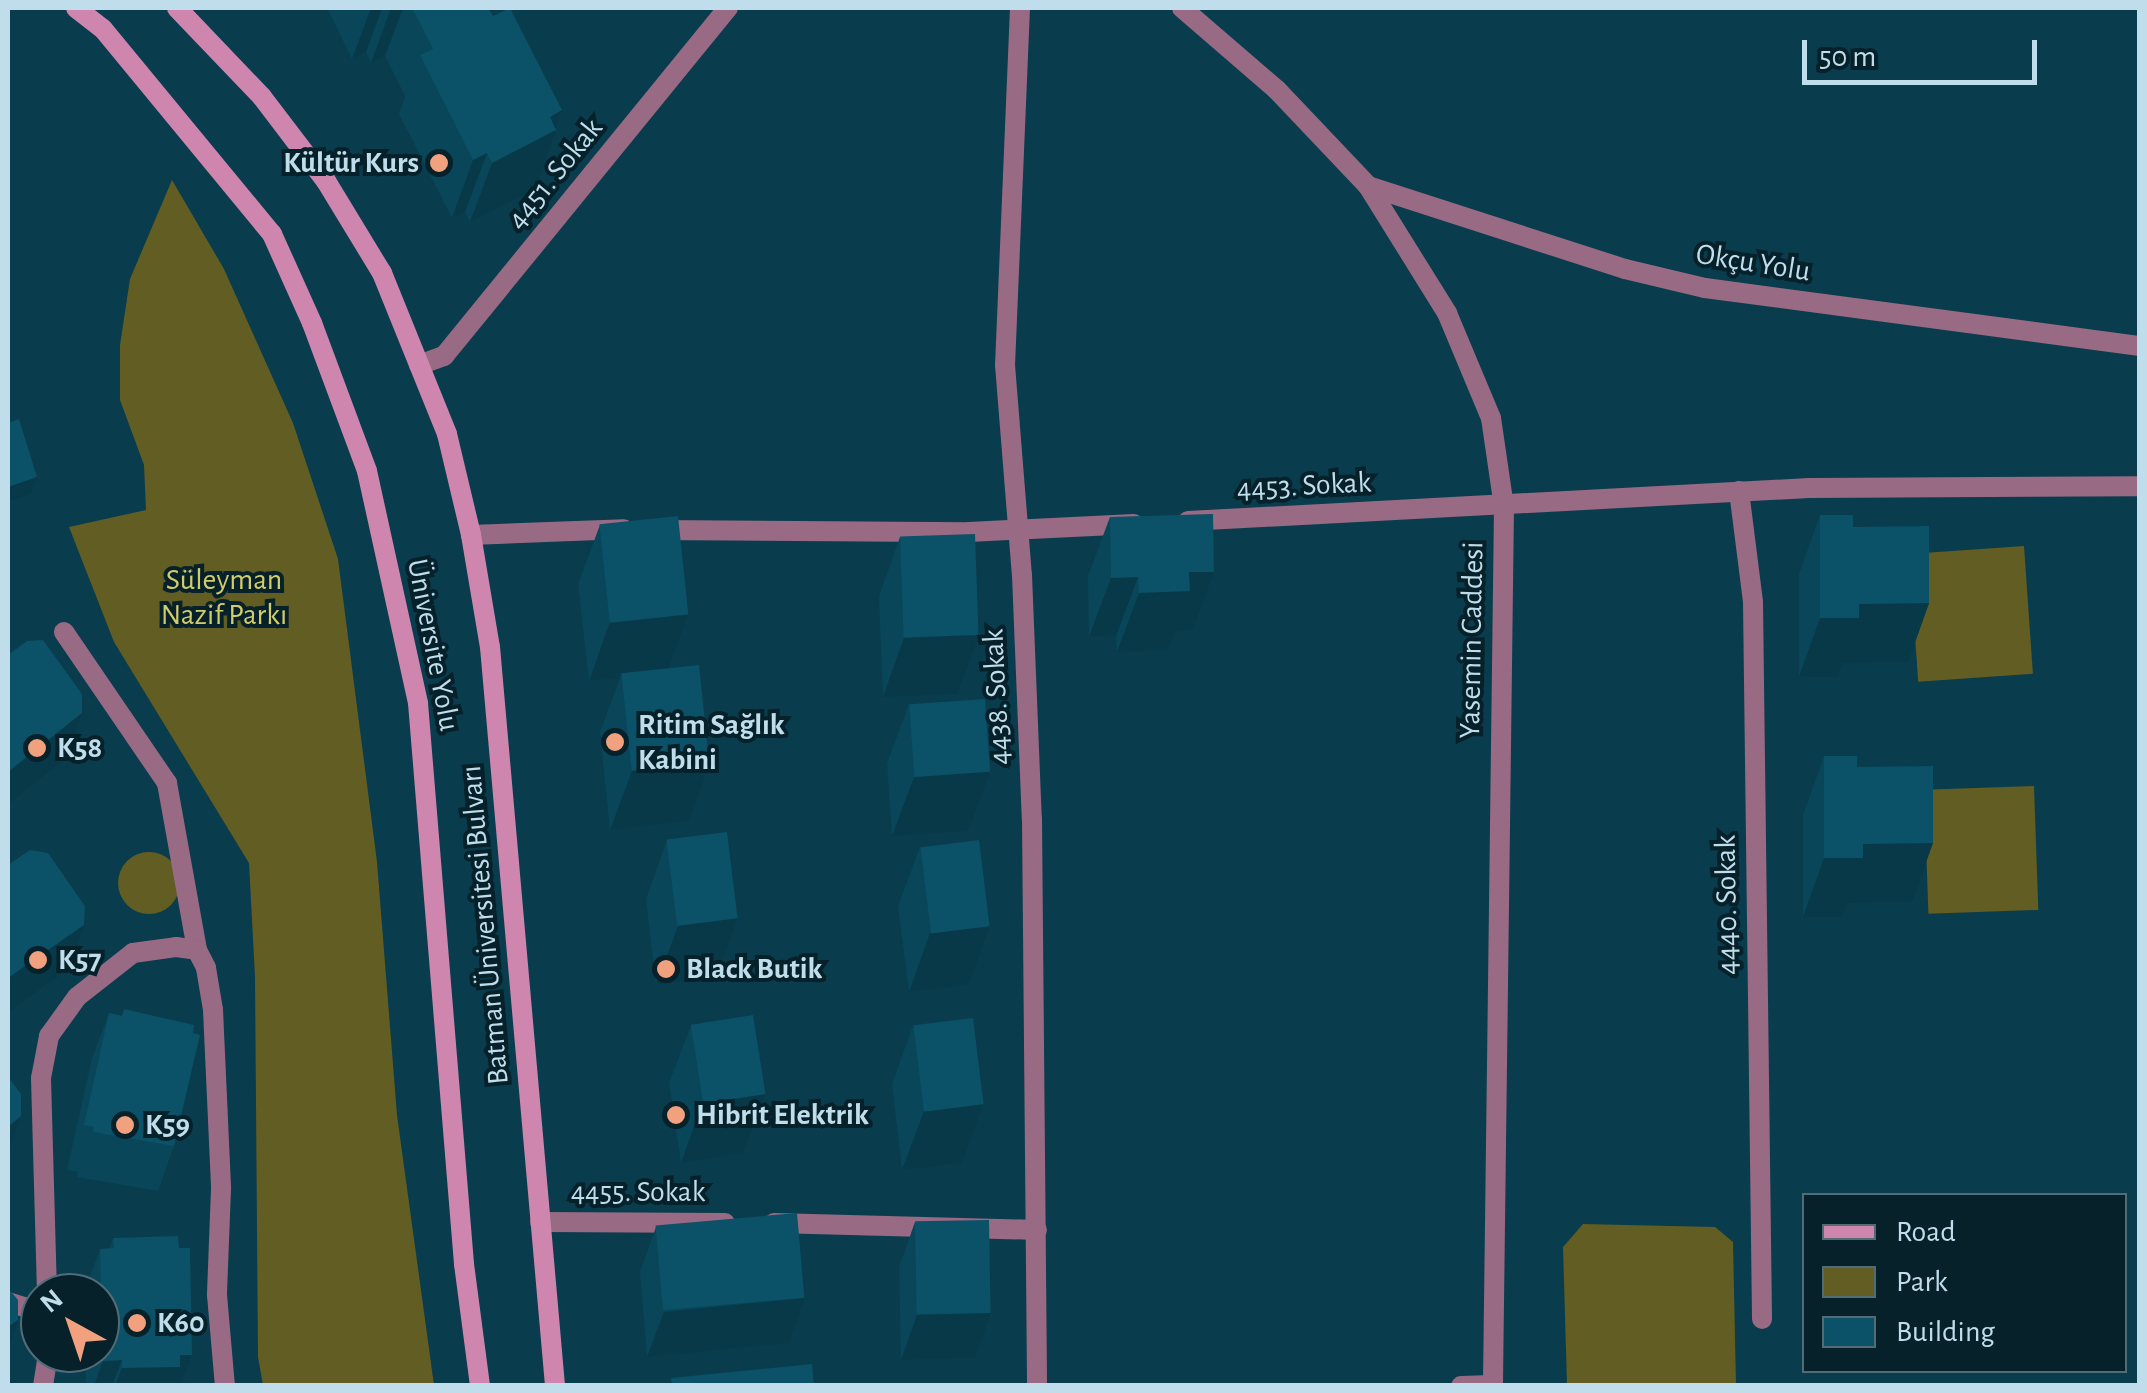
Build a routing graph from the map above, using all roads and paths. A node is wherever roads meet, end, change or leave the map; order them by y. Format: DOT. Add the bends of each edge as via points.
graph roads {
  1 [pos="76,8"];
  2 [pos="728,8"];
  3 [pos="1020,8"];
  4 [pos="1182,8"];
  5 [pos="182,9"];
  6 [pos="1368,186"];
  7 [pos="2140,346"];
  8 [pos="418,365"];
  9 [pos="2140,486"];
  10 [pos="1739,491"];
  11 [pos="1504,507"];
  12 [pos="1018,529"];
  13 [pos="471,535"];
  14 [pos="64,632"];
  15 [pos="196,950"];
  16 [pos="540,1222"];
  17 [pos="1037,1230"];
  18 [pos="47,1273"];
  19 [pos="1762,1319"];
  20 [pos="1493,1385"];
  21 [pos="225,1386"];
  22 [pos="480,1386"];
  23 [pos="556,1386"];
  24 [pos="1037,1386"];
  25 [pos="1461,1386"];
  1 -- 22 [label="main road, Üniversite Yolu" via="103,29 272,234 366,471 418,703"];
  2 -- 8 [label="street, 4451. Sokak" via="444,356"];
  3 -- 12 [label="street, 4438. Sokak" via="1006,365"];
  4 -- 6 [label="street, Yasemin Caddesi" via="1278,90"];
  5 -- 8 [label="main road, Batman Üniversitesi Bulvarı" via="262,96 326,181 382,273"];
  6 -- 7 [label="street, Okçu Yolu" via="1705,288"];
  6 -- 11 [label="street, Yasemin Caddesi" via="1455,330 1491,418"];
  8 -- 13 [label="main road, Batman Üniversitesi Bulvarı" via="446,434"];
  9 -- 10 [label="street, 4453. Sokak"];
  10 -- 11 [label="street, 4453. Sokak"];
  10 -- 19 [label="street, 4440. Sokak" via="1753,602"];
  11 -- 12 [label="street, 4453. Sokak"];
  11 -- 20 [label="street, Yasemin Caddesi"];
  12 -- 13 [label="street, 4453. Sokak"];
  12 -- 17 [label="street, 4438. Sokak" via="1032,819"];
  13 -- 16 [label="main road, Batman Üniversitesi Bulvarı" via="490,647"];
  14 -- 15 [label="street" via="168,782"];
  15 -- 18 [label="street" via="133,953 77,997 49,1036 41,1078"];
  15 -- 21 [label="street" via="213,1010 221,1189 217,1295"];
  16 -- 17 [label="street, 4455. Sokak"];
  16 -- 23 [label="main road, Batman Üniversitesi Bulvarı"];
  17 -- 24 [label="street, 4438. Sokak"];
  20 -- 25 [label="street"];
}
